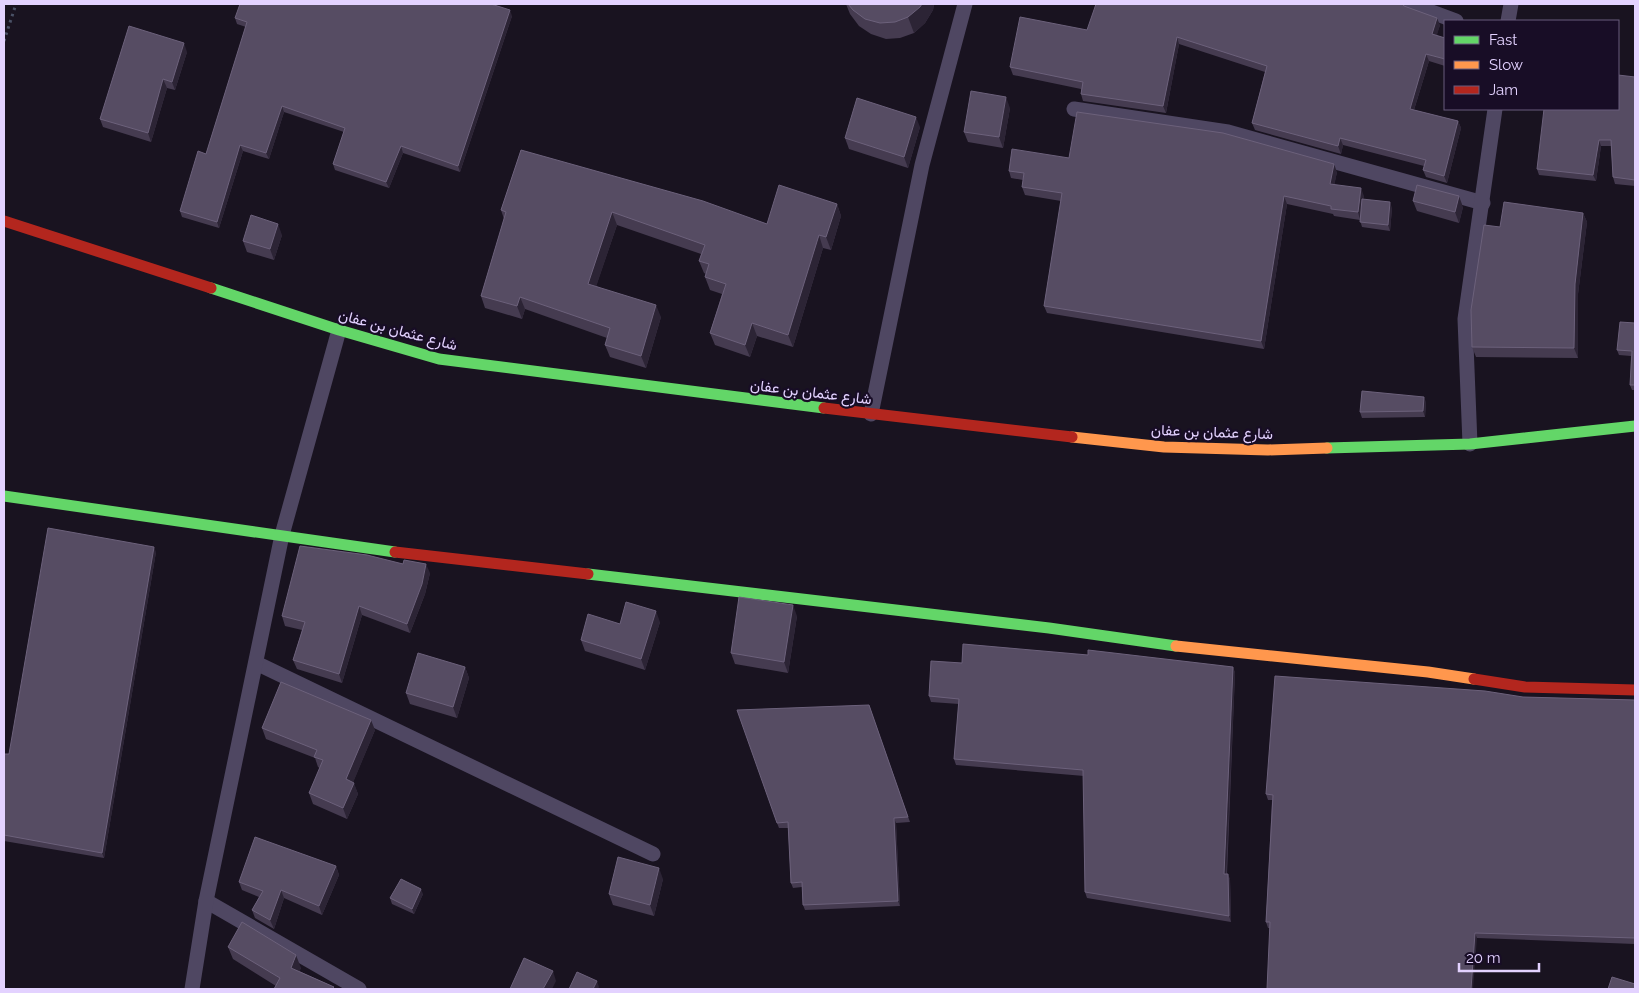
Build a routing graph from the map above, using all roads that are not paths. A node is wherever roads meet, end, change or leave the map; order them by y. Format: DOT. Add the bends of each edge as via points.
graph roads {
  1 [pos="965,4"];
  2 [pos="1410,4"];
  3 [pos="1511,4"];
  4 [pos="1453,20"];
  5 [pos="1508,20"];
  6 [pos="1074,109"];
  7 [pos="1495,110"];
  8 [pos="1483,203"];
  9 [pos="4,222"];
  10 [pos="339,330"];
  11 [pos="871,414"];
  12 [pos="1635,426"];
  13 [pos="1470,444"];
  14 [pos="4,496"];
  15 [pos="282,535"];
  16 [pos="256,663"];
  17 [pos="1635,690"];
  18 [pos="654,854"];
  19 [pos="206,901"];
  20 [pos="192,989"];
  21 [pos="359,989"];
  1 -- 11 [label="lane" via="922,165"];
  2 -- 4 [label="lane"];
  3 -- 5 [label="lane"];
  6 -- 8 [label="lane" via="1228,132"];
  7 -- 8 [label="lane"];
  8 -- 13 [label="lane" via="1465,319"];
  9 -- 10 [label="street, شارع عثمان بن عفان"];
  10 -- 11 [label="street, شارع عثمان بن عفان" via="439,359"];
  10 -- 15 [label="lane"];
  11 -- 13 [label="street, شارع عثمان بن عفان" via="1164,447 1268,450"];
  12 -- 13 [label="street, شارع عثمان بن عفان"];
  14 -- 15 [label="street"];
  15 -- 16 [label="lane"];
  15 -- 17 [label="street" via="363,548 1178,646 1428,672 1524,687"];
  16 -- 18 [label="lane"];
  16 -- 19 [label="lane"];
  19 -- 20 [label="lane"];
  19 -- 21 [label="lane"];
}
